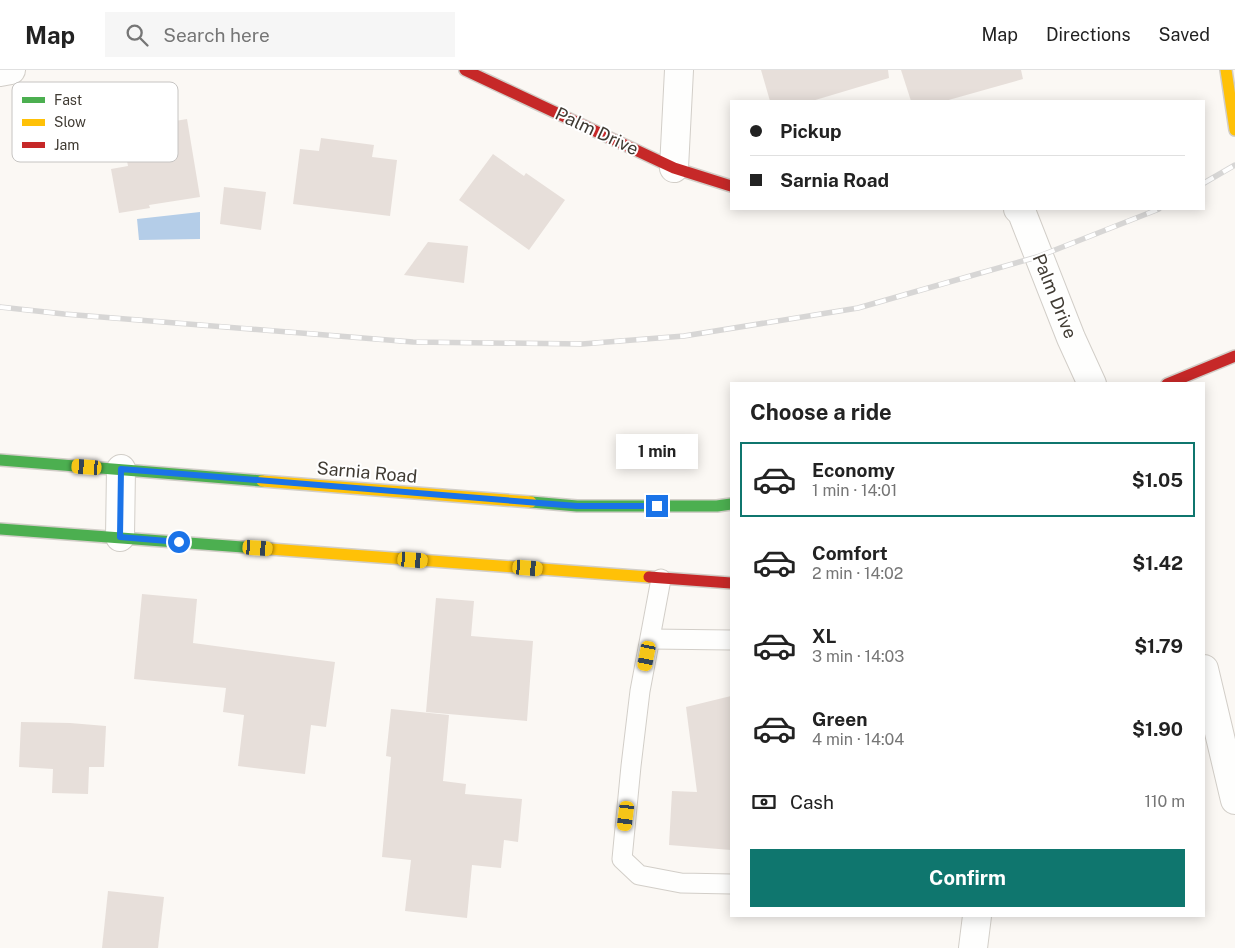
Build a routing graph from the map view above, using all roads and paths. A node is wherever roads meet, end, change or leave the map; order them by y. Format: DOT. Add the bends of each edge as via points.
graph roads {
  1 [pos="11,70"];
  2 [pos="465,70"];
  3 [pos="679,70"];
  4 [pos="1226,70"];
  5 [pos="0,72"];
  6 [pos="1235,130"];
  7 [pos="674,168"];
  8 [pos="730,186"];
  9 [pos="1019,210"];
  10 [pos="1235,356"];
  11 [pos="1091,382"];
  12 [pos="1172,382"];
  13 [pos="0,460"];
  14 [pos="121,469"];
  15 [pos="730,504"];
  16 [pos="0,529"];
  17 [pos="120,537"];
  18 [pos="661,579"];
  19 [pos="730,583"];
  20 [pos="651,639"];
  21 [pos="730,640"];
  22 [pos="1205,673"];
  23 [pos="1235,800"];
  24 [pos="730,884"];
  25 [pos="977,917"];
  26 [pos="973,948"];
  1 -- 5 [label="street"];
  2 -- 7 [label="main road, Palm Drive"];
  3 -- 7 [label="street"];
  4 -- 6 [label="main road"];
  7 -- 8 [label="main road, Palm Drive"];
  9 -- 11 [label="street, Palm Drive"];
  10 -- 12 [label="main road"];
  13 -- 14 [label="main road, Sarnia Road"];
  14 -- 15 [label="main road, Sarnia Road" via="577,506"];
  14 -- 17 [label="street"];
  16 -- 17 [label="main road"];
  17 -- 18 [label="main road"];
  18 -- 19 [label="main road"];
  18 -- 20 [label="lane"];
  20 -- 21 [label="lane"];
  20 -- 24 [label="lane" via="638,710 622,859 639,875 681,883"];
  22 -- 23 [label="street"];
  25 -- 26 [label="street"];
}
